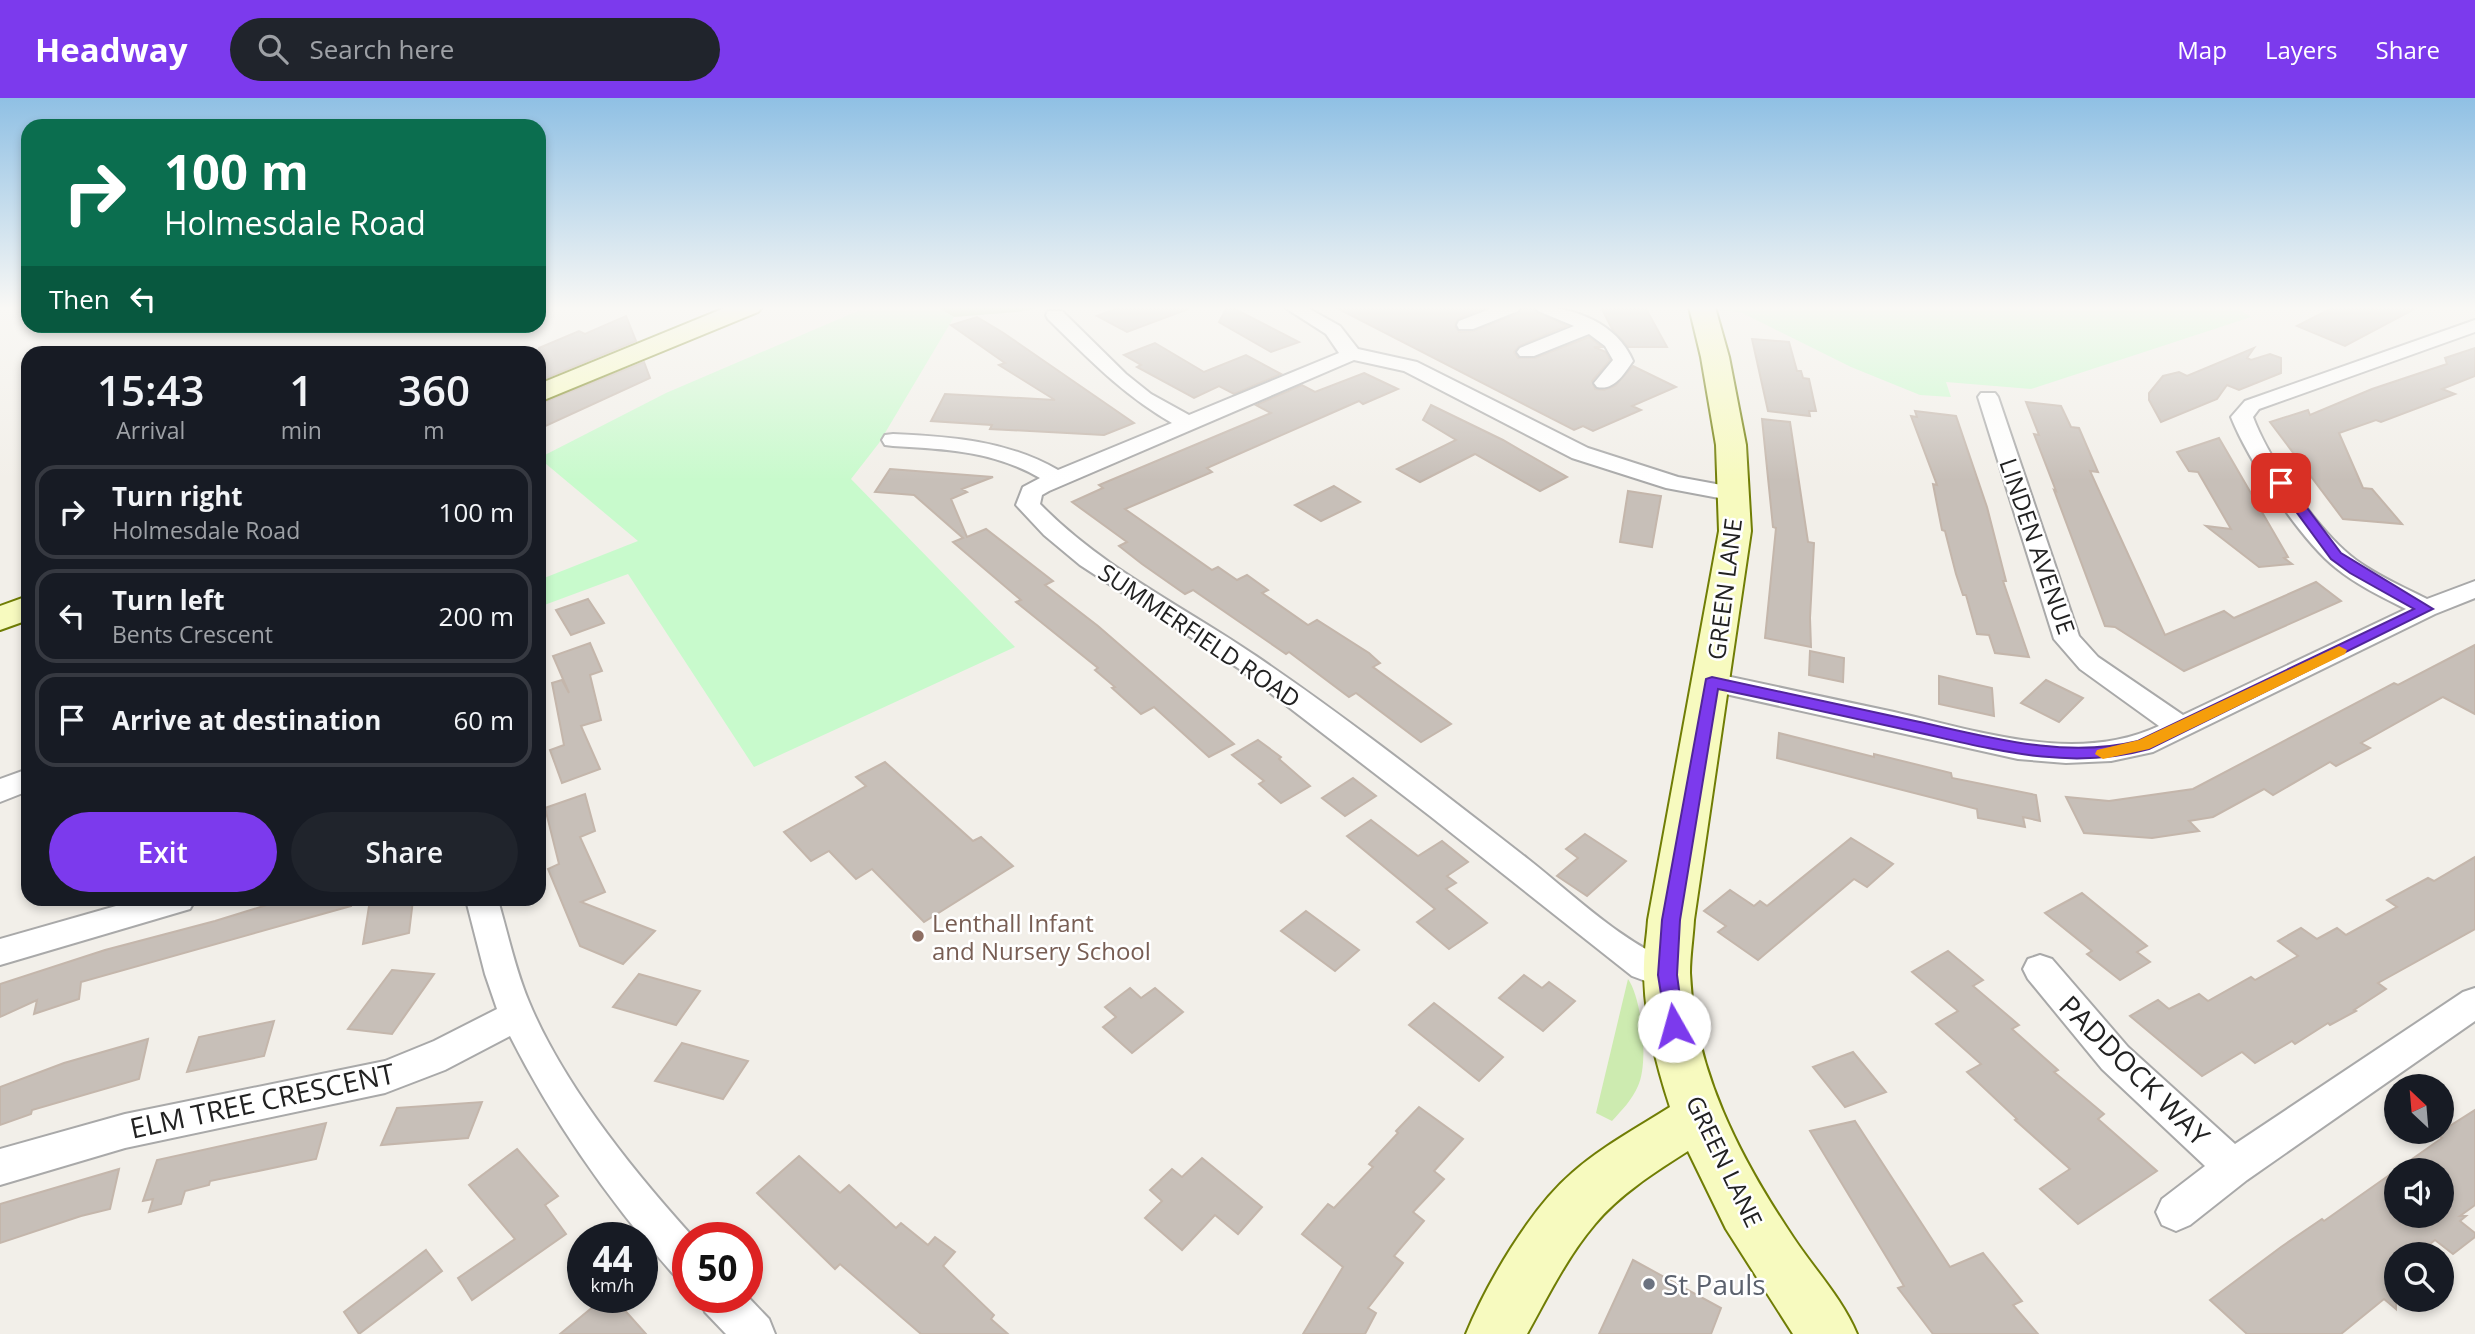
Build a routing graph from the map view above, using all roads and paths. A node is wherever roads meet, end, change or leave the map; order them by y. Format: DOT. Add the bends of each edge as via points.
graph roads {
  1 [pos="610,365"];
  2 [pos="1105,365"];
  3 [pos="1327,365"];
  4 [pos="1403,365"];
  5 [pos="1621,365"];
  6 [pos="1716,365"];
  7 [pos="2366,365"];
  8 [pos="1604,383"];
  9 [pos="546,391"];
  10 [pos="1988,397"];
  11 [pos="1189,424"];
  12 [pos="893,440"];
  13 [pos="1056,479"];
  14 [pos="1735,494"];
  15 [pos="2475,589"];
  16 [pos="2426,609"];
  17 [pos="21,610"];
  18 [pos="0,619"];
  19 [pos="1712,682"];
  20 [pos="2180,727"];
  21 [pos="21,782"];
  22 [pos="0,791"];
  23 [pos="158,906"];
  24 [pos="484,906"];
  25 [pos="0,952"];
  26 [pos="2040,969"];
  27 [pos="1667,975"];
  28 [pos="2475,1002"];
  29 [pos="517,1014"];
  30 [pos="1699,1117"];
  31 [pos="0,1167"];
  32 [pos="2233,1167"];
  33 [pos="2176,1212"];
  34 [pos="672,1243"];
  35 [pos="735,1313"];
  36 [pos="754,1334"];
  37 [pos="1495,1334"];
  38 [pos="1828,1334"];
  1 -- 9 [label="main road"];
  2 -- 11 [label="street" via="1144,398"];
  3 -- 11 [label="street, SUMMERFIELD ROAD"];
  4 -- 14 [label="street" via="1580,453 1674,483"];
  5 -- 8 [label="street"];
  6 -- 14 [label="main road, GREEN LANE"];
  7 -- 16 [label="street" via="2252,405 2242,417 2253,443 2336,556"];
  10 -- 20 [label="street, LINDEN AVENUE" via="2067,639 2089,663"];
  11 -- 13 [label="street, SUMMERFIELD ROAD"];
  12 -- 13 [label="street" via="914,450 972,444 993,449 1031,462"];
  13 -- 27 [label="street, SUMMERFIELD ROAD" via="1031,492 1028,505 1088,561 1247,662 1599,933 1644,965"];
  14 -- 19 [label="main road, GREEN LANE" via="1735,531"];
  15 -- 16 [label="street"];
  16 -- 20 [label="street"];
  17 -- 18 [label="main road"];
  19 -- 20 [label="street" via="1953,736 2069,755 2110,753 2143,745"];
  19 -- 27 [label="main road, GREEN LANE" via="1671,920"];
  21 -- 22 [label="street"];
  23 -- 25 [label="street"];
  24 -- 29 [label="street"];
  26 -- 32 [label="street, PADDOCK WAY" via="2115,1058"];
  27 -- 30 [label="main road, GREEN LANE" via="1683,1067"];
  28 -- 32 [label="street"];
  29 -- 31 [label="street, ELM TREE CRESCENT" via="450,1051 354,1086 127,1128"];
  29 -- 34 [label="street" via="559,1090 640,1207"];
  30 -- 37 [label="main road" via="1589,1191 1563,1222"];
  30 -- 38 [label="main road, GREEN LANE" via="1737,1198"];
  32 -- 33 [label="street"];
  35 -- 36 [label="street"];
}
